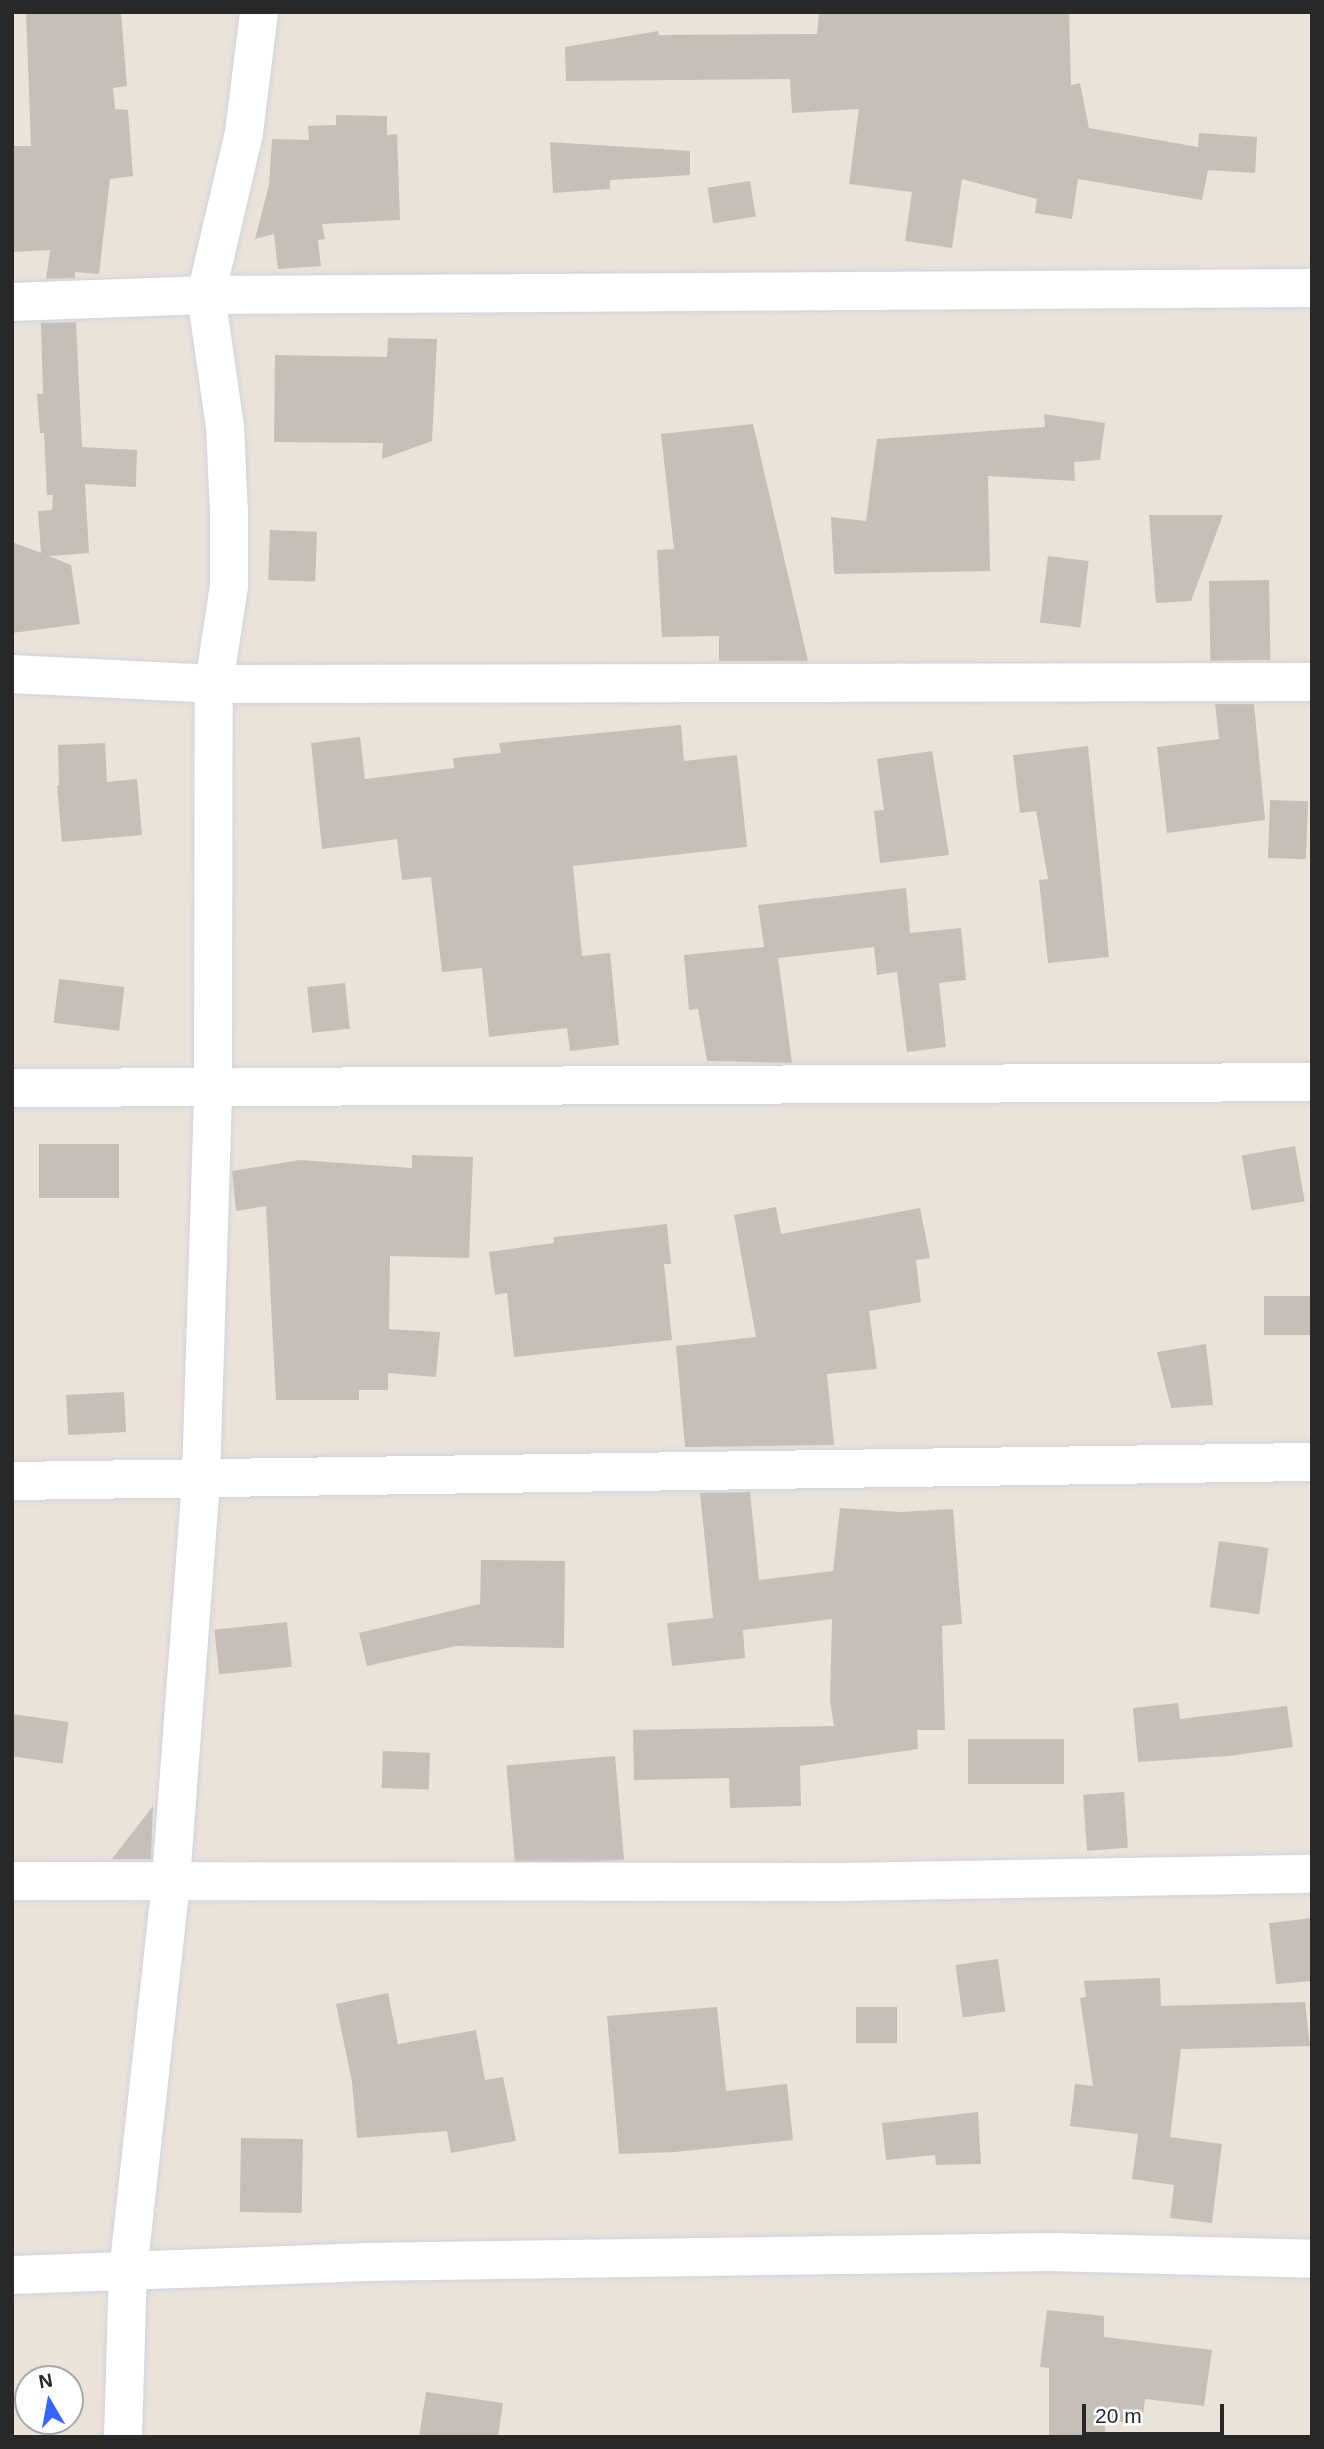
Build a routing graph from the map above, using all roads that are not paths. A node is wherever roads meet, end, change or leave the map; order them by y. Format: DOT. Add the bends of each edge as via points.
graph roads {
  1 [pos="259,12"];
  2 [pos="1312,288"];
  3 [pos="206,295"];
  4 [pos="12,302"];
  5 [pos="12,674"];
  6 [pos="1312,682"];
  7 [pos="214,684"];
  8 [pos="1312,1082"];
  9 [pos="213,1087"];
  10 [pos="12,1088"];
  11 [pos="1312,1462"];
  12 [pos="201,1478"];
  13 [pos="12,1481"];
  14 [pos="1312,1874"];
  15 [pos="171,1880"];
  16 [pos="12,1881"];
  17 [pos="1312,2259"];
  18 [pos="128,2272"];
  19 [pos="12,2275"];
  20 [pos="123,2437"];
  1 -- 3 [label="street" via="244,133"];
  2 -- 3 [label="street"];
  3 -- 4 [label="street"];
  3 -- 7 [label="street" via="225,427 229,512 229,586"];
  5 -- 7 [label="street"];
  6 -- 7 [label="street"];
  7 -- 9 [label="street"];
  8 -- 9 [label="street"];
  9 -- 10 [label="street"];
  9 -- 12 [label="street"];
  11 -- 12 [label="street"];
  12 -- 13 [label="street"];
  12 -- 15 [label="street"];
  14 -- 15 [label="street" via="839,1882"];
  15 -- 16 [label="street"];
  15 -- 18 [label="street"];
  17 -- 18 [label="street" via="1050,2252 363,2262"];
  18 -- 19 [label="street"];
  18 -- 20 [label="street"];
}
